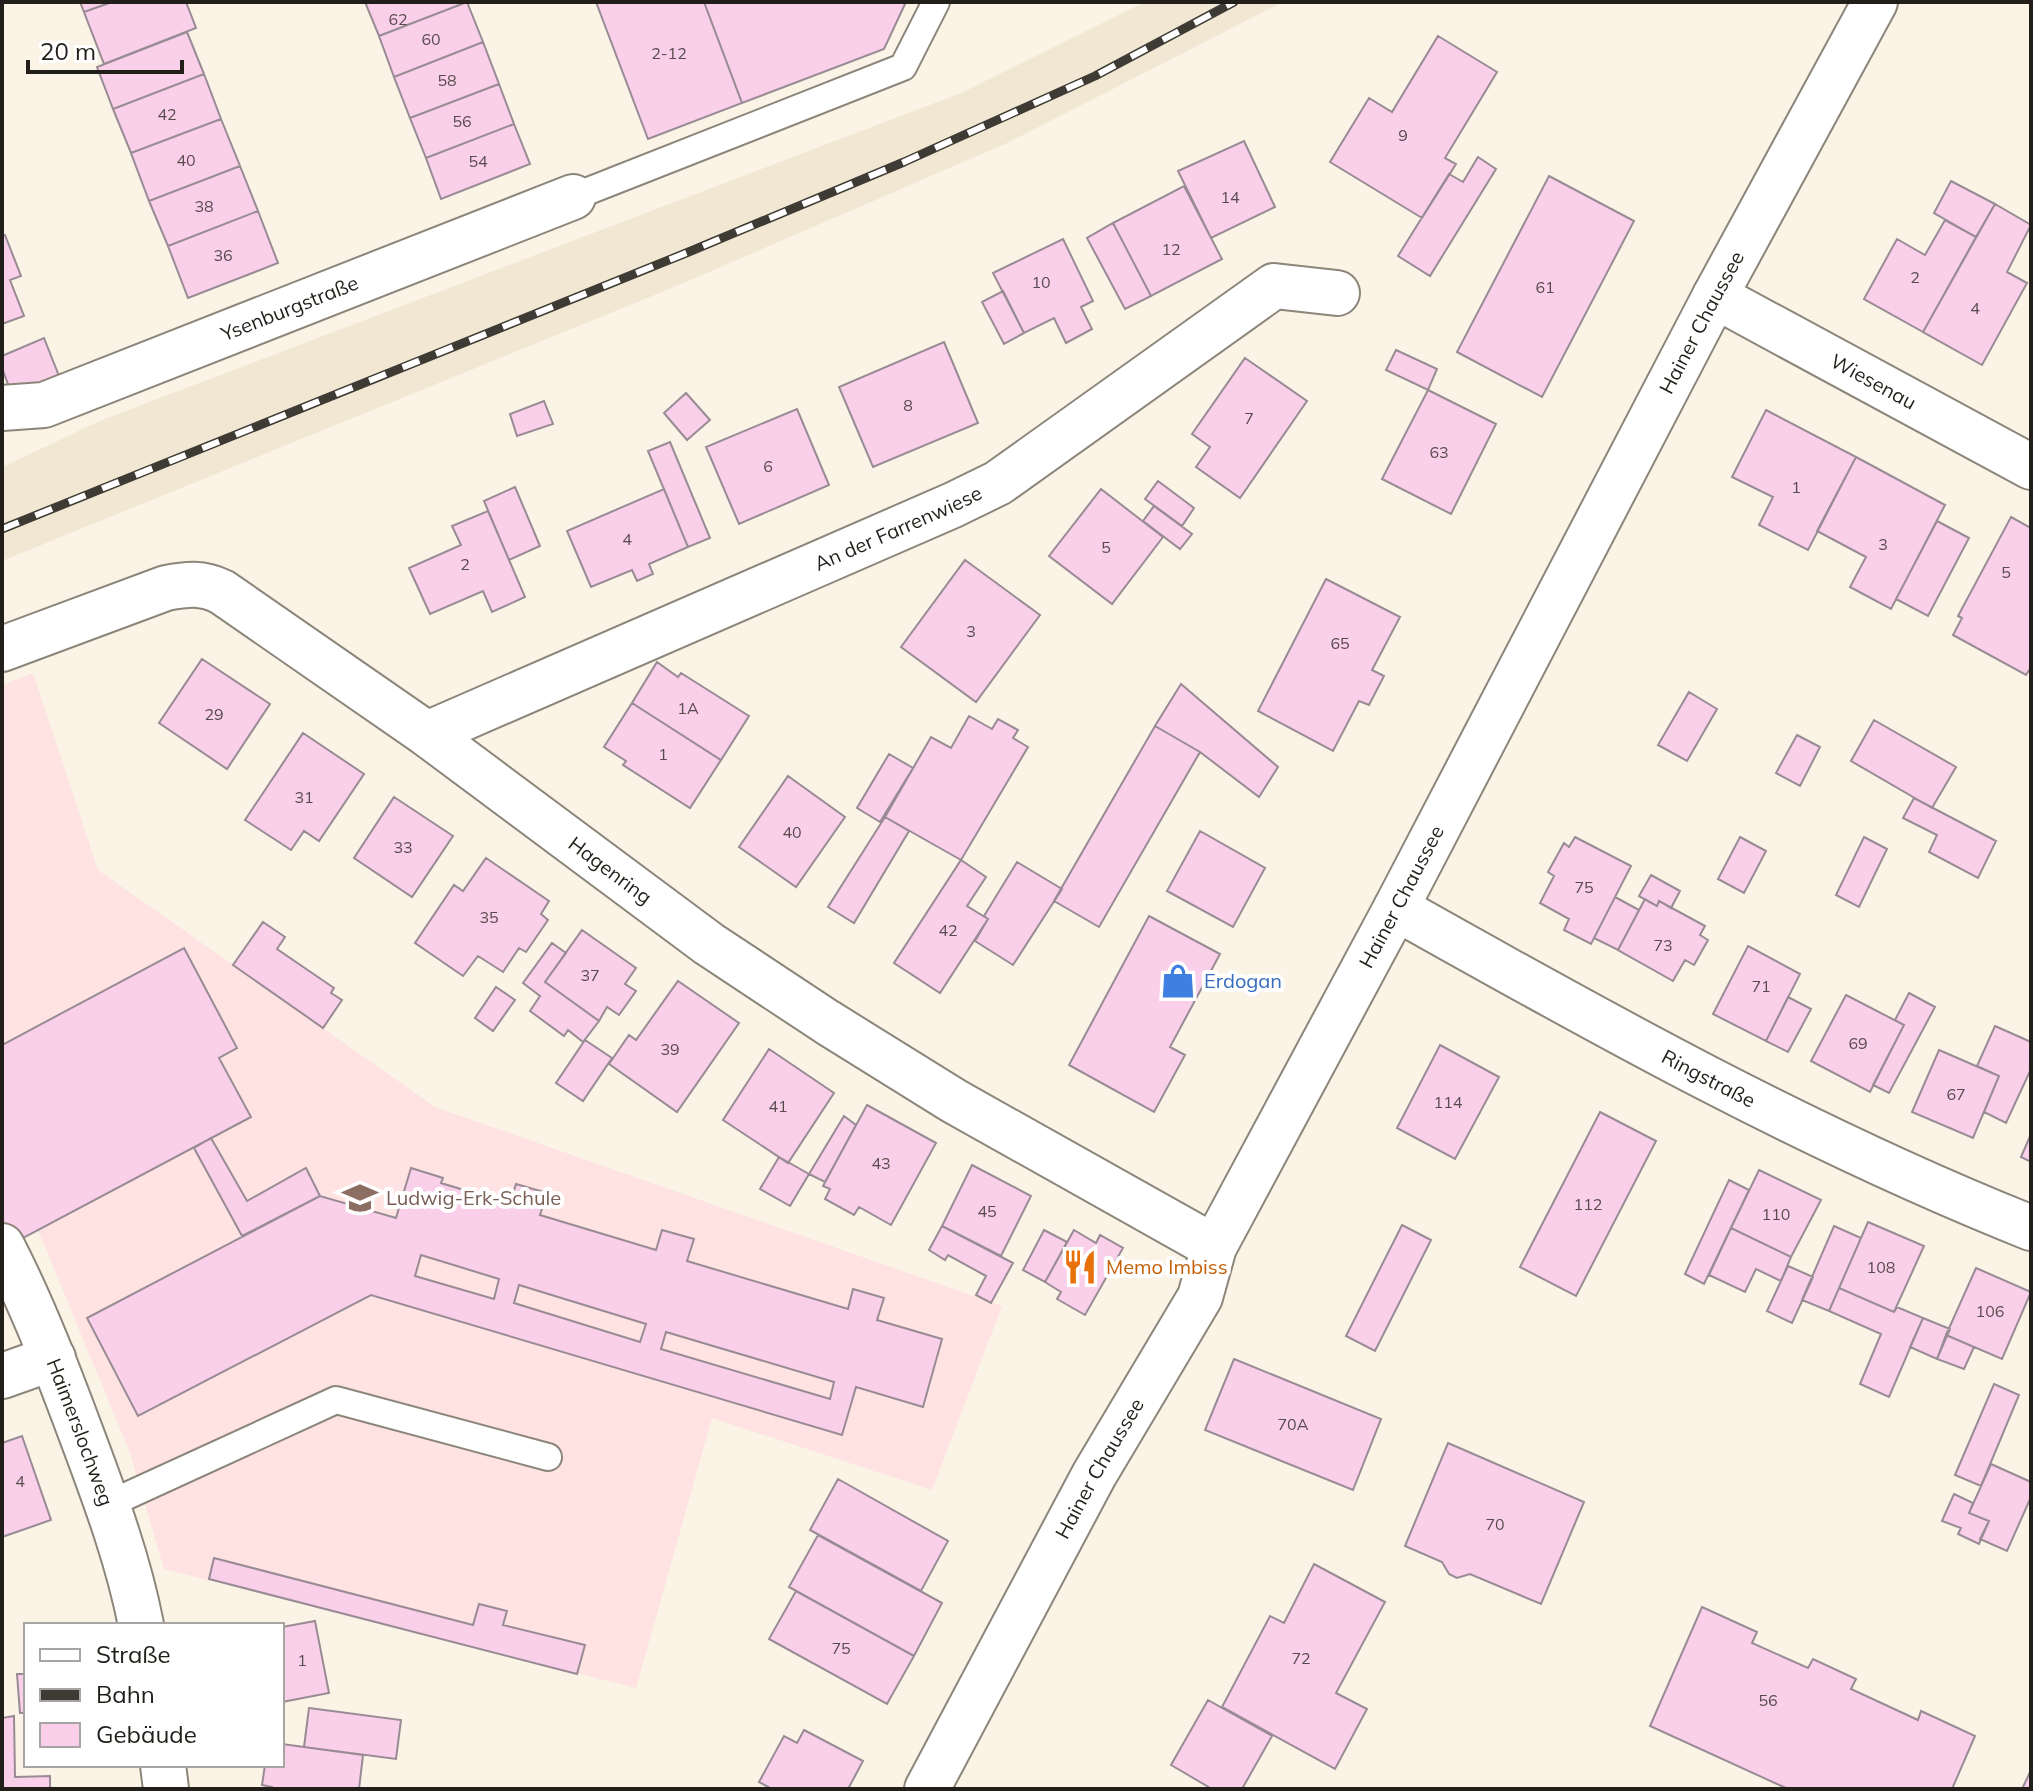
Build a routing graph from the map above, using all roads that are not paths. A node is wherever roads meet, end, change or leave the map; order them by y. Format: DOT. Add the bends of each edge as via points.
graph roads {
  1 [pos="936,2"];
  2 [pos="1863,5"];
  3 [pos="573,197"];
  4 [pos="1337,293"];
  5 [pos="1715,296"];
  6 [pos="2,408"];
  7 [pos="2031,467"];
  8 [pos="2,649"];
  9 [pos="427,734"];
  10 [pos="1396,908"];
  11 [pos="2031,1228"];
  12 [pos="2,1246"];
  13 [pos="1214,1247"];
  14 [pos="53,1358"];
  15 [pos="2,1376"];
  16 [pos="548,1457"];
  17 [pos="107,1505"];
  18 [pos="141,1623"];
  19 [pos="163,1767"];
  20 [pos="166,1789"];
  21 [pos="927,1789"];
  1 -- 3 [label="lane" via="903,67"];
  2 -- 5 [label="street, Hainer Chaussee"];
  3 -- 6 [label="street, Ysenburgstraße" via="44,405"];
  4 -- 9 [label="street, An der Farrenwiese" via="1274,286 998,483"];
  5 -- 7 [label="street, Wiesenau"];
  5 -- 10 [label="street, Hainer Chaussee"];
  8 -- 9 [label="street, Hagenring" via="166,588 207,585"];
  9 -- 13 [label="street, Hagenring" via="709,944 827,1022 954,1101"];
  10 -- 11 [label="street, Ringstraße" via="1619,1034 1744,1097"];
  10 -- 13 [label="street, Hainer Chaussee"];
  12 -- 14 [label="street, Haimerslochweg"];
  13 -- 21 [label="street, Hainer Chaussee" via="1200,1297 1094,1475"];
  14 -- 15 [label="street"];
  14 -- 17 [label="street, Haimerslochweg"];
  16 -- 17 [label="lane" via="336,1400"];
  17 -- 18 [label="street, Haimerslochweg"];
  19 -- 20 [label="street"];
}
